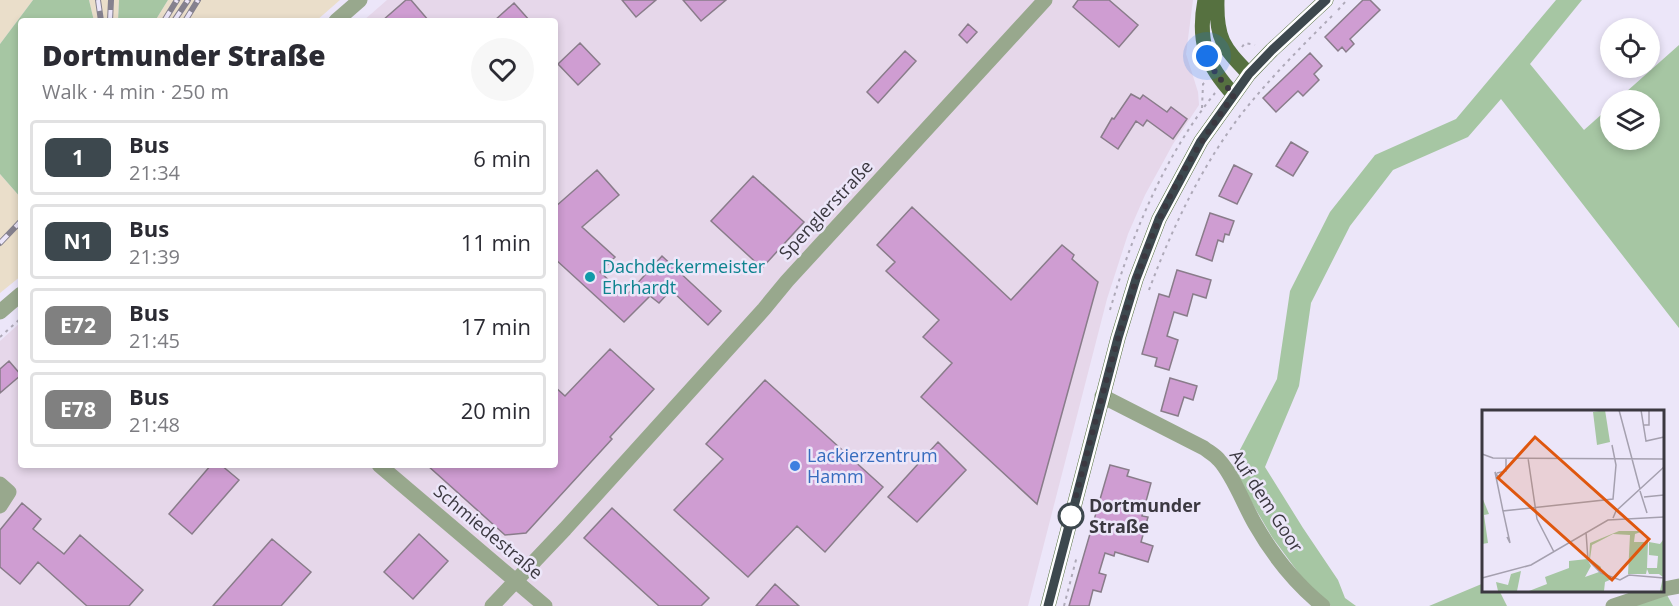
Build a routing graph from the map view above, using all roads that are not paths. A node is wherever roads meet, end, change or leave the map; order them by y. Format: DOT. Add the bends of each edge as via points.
graph roads {
  1 [pos="360,0"];
  2 [pos="1046,0"];
  3 [pos="1205,0"];
  4 [pos="1217,0"];
  5 [pos="1326,0"];
  6 [pos="339,18"];
  7 [pos="1249,74"];
  8 [pos="1234,95"];
  9 [pos="18,297"];
  10 [pos="0,312"];
  11 [pos="1102,396"];
  12 [pos="383,468"];
  13 [pos="0,484"];
  14 [pos="0,506"];
  15 [pos="515,581"];
  16 [pos="1679,586"];
  17 [pos="1664,589"];
  18 [pos="1658,591"];
  19 [pos="492,606"];
  20 [pos="545,606"];
  21 [pos="1048,606"];
  22 [pos="1323,606"];
  23 [pos="1613,606"];
  1 -- 6 [label="street"];
  2 -- 15 [label="street, Spenglerstraße"];
  3 -- 8 [label="main road" via="1202,13 1207,56"];
  4 -- 7 [label="main road" via="1221,40"];
  5 -- 7 [label="main road"];
  7 -- 8 [label="main road"];
  8 -- 11 [label="main road" via="1201,141 1159,219 1136,279"];
  9 -- 10 [label="street"];
  11 -- 21 [label="main road"];
  11 -- 22 [label="street, Auf dem Goor" via="1219,459 1270,548"];
  12 -- 15 [label="street, Schmiedestraße"];
  13 -- 14 [label="street" via="9,492"];
  15 -- 19 [label="street, Spenglerstraße"];
  15 -- 20 [label="street, Schmiedestraße"];
  16 -- 17 [label="street"];
  18 -- 23 [label="street"];
}
